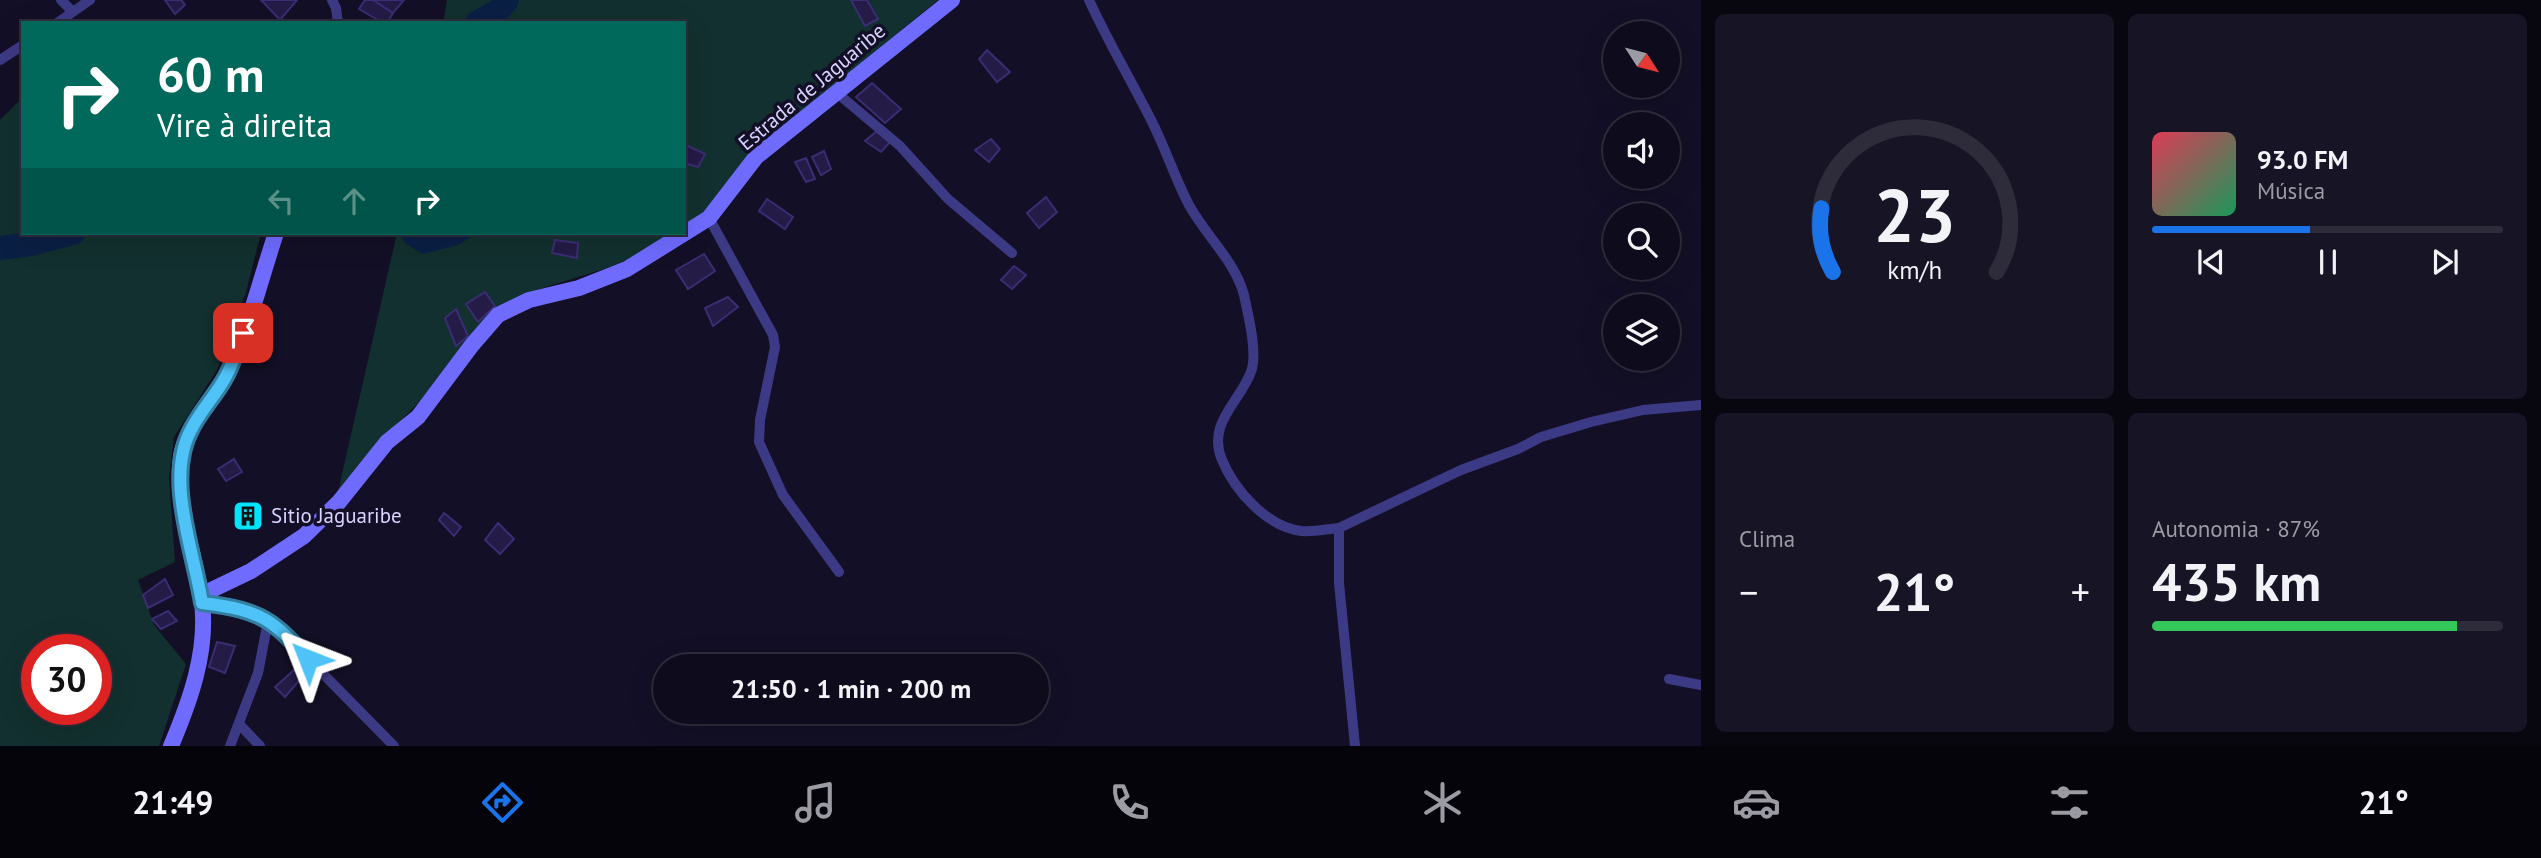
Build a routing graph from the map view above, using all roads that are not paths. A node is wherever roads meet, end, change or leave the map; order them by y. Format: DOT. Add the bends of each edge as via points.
graph roads {
  1 [pos="61,0"];
  2 [pos="90,0"];
  3 [pos="332,0"];
  4 [pos="952,0"];
  5 [pos="1089,0"];
  6 [pos="73,12"];
  7 [pos="60,21"];
  8 [pos="338,21"];
  9 [pos="21,46"];
  10 [pos="0,60"];
  11 [pos="837,93"];
  12 [pos="709,218"];
  13 [pos="686,232"];
  14 [pos="275,235"];
  15 [pos="682,235"];
  16 [pos="1012,253"];
  17 [pos="1701,405"];
  18 [pos="1339,528"];
  19 [pos="839,572"];
  20 [pos="202,599"];
  21 [pos="268,621"];
  22 [pos="1669,679"];
  23 [pos="1701,685"];
  24 [pos="240,725"];
  25 [pos="171,746"];
  26 [pos="230,746"];
  27 [pos="260,746"];
  28 [pos="394,746"];
  29 [pos="1355,746"];
  1 -- 6 [label="street"];
  2 -- 6 [label="street"];
  3 -- 8 [label="street"];
  4 -- 11 [label="street, Estrada de Jaguaribe"];
  5 -- 18 [label="street" via="1190,206 1235,273 1243,293 1254,352 1252,368 1219,428 1222,460 1242,492 1266,516 1303,531"];
  6 -- 7 [label="street"];
  9 -- 10 [label="street"];
  11 -- 12 [label="street, Estrada de Jaguaribe" via="757,157"];
  11 -- 16 [label="street"];
  12 -- 13 [label="street, Estrada de Jaguaribe"];
  12 -- 19 [label="street" via="773,335 760,442 783,495"];
  14 -- 20 [label="street" via="234,358 181,453 181,495"];
  15 -- 20 [label="street, Estrada de Jaguaribe" via="627,269 579,288 529,300 498,315 418,417 387,442 339,502 304,536"];
  17 -- 18 [label="street" via="1643,410 1541,437"];
  18 -- 29 [label="street" via="1339,583"];
  20 -- 21 [label="street"];
  20 -- 25 [label="street" via="204,625 198,666"];
  21 -- 24 [label="street" via="258,673"];
  21 -- 28 [label="street"];
  22 -- 23 [label="street"];
  24 -- 26 [label="street"];
  24 -- 27 [label="street"];
}
